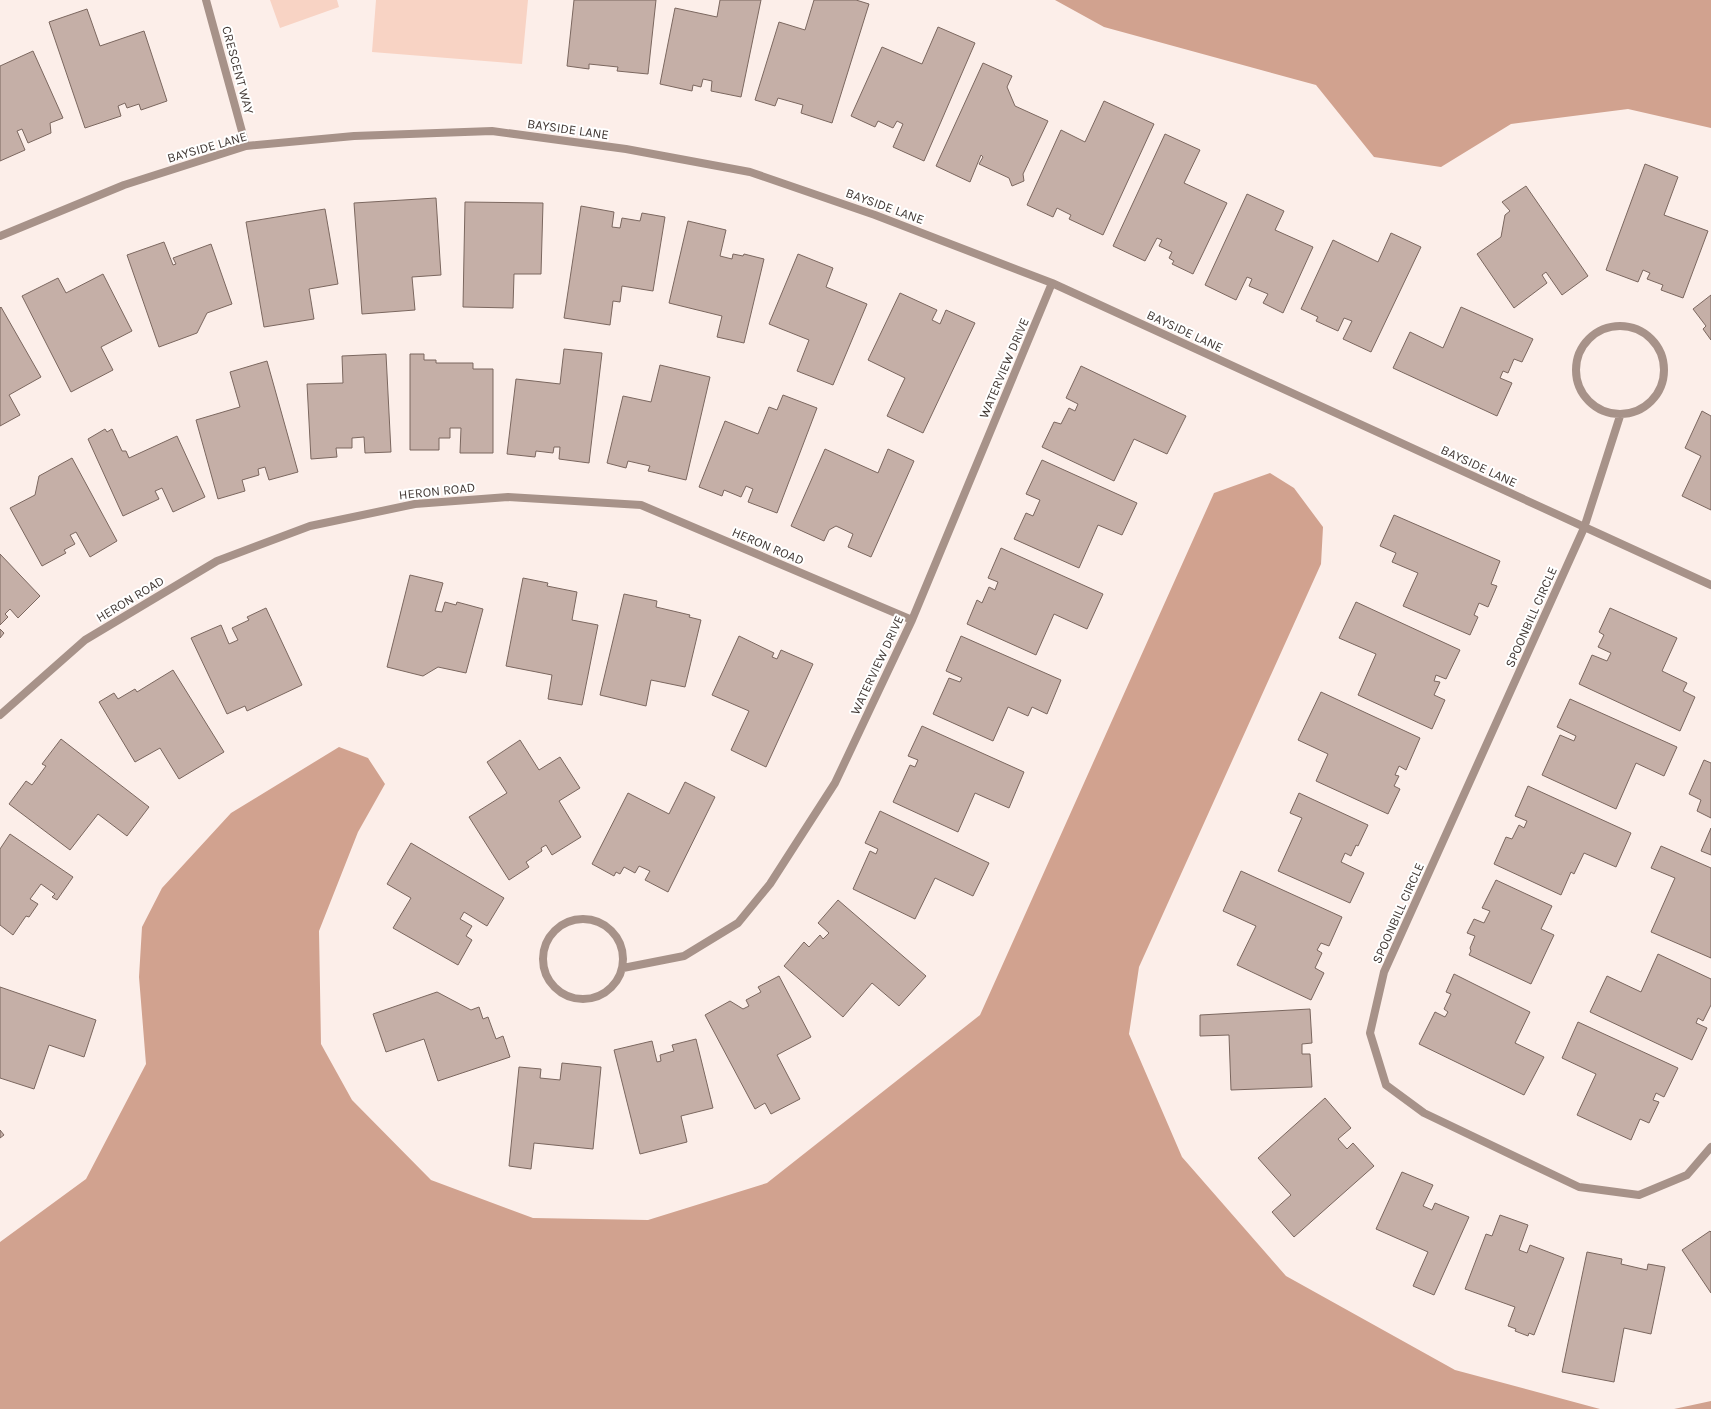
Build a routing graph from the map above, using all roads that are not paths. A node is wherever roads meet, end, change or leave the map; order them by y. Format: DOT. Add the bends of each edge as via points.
graph roads {
  1 [pos="206,0"];
  2 [pos="246,146"];
  3 [pos="0,236"];
  4 [pos="1052,283"];
  5 [pos="1620,416"];
  6 [pos="1584,528"];
  7 [pos="1711,585"];
  8 [pos="912,620"];
  9 [pos="0,716"];
  10 [pos="623,968"];
  11 [pos="1711,1147"];
  1 -- 2 [label="street, CRESCENT WAY"];
  2 -- 3 [label="street, BAYSIDE LANE" via="124,185"];
  2 -- 4 [label="street, BAYSIDE LANE" via="354,136 492,131 626,149 750,172 875,215"];
  4 -- 6 [label="street, BAYSIDE LANE"];
  4 -- 8 [label="street, WATERVIEW DRIVE"];
  5 -- 5 [label="street" via="1637,412 1652,402 1661,387 1665,370 1661,353 1652,338 1637,328 1620,325 1603,329 1588,339 1578,353 1575,370 1578,388 1588,402 1603,412"];
  5 -- 6 [label="street, SPOONBILL CIRCLE"];
  6 -- 7 [label="street, BAYSIDE LANE"];
  6 -- 11 [label="street, SPOONBILL CIRCLE" via="1384,972 1370,1034 1386,1084 1424,1113 1579,1187 1639,1195 1686,1176"];
  8 -- 9 [label="street, HERON ROAD" via="641,505 508,497 415,504 310,526 217,561 85,640"];
  8 -- 10 [label="street, WATERVIEW DRIVE" via="835,783 770,884 738,923 684,956"];
  10 -- 10 [label="street" via="623,952 617,938 607,926 592,920 577,919 562,925 551,935 544,950 544,965 549,980 560,991 574,998 590,999 605,993 616,982"];
}
